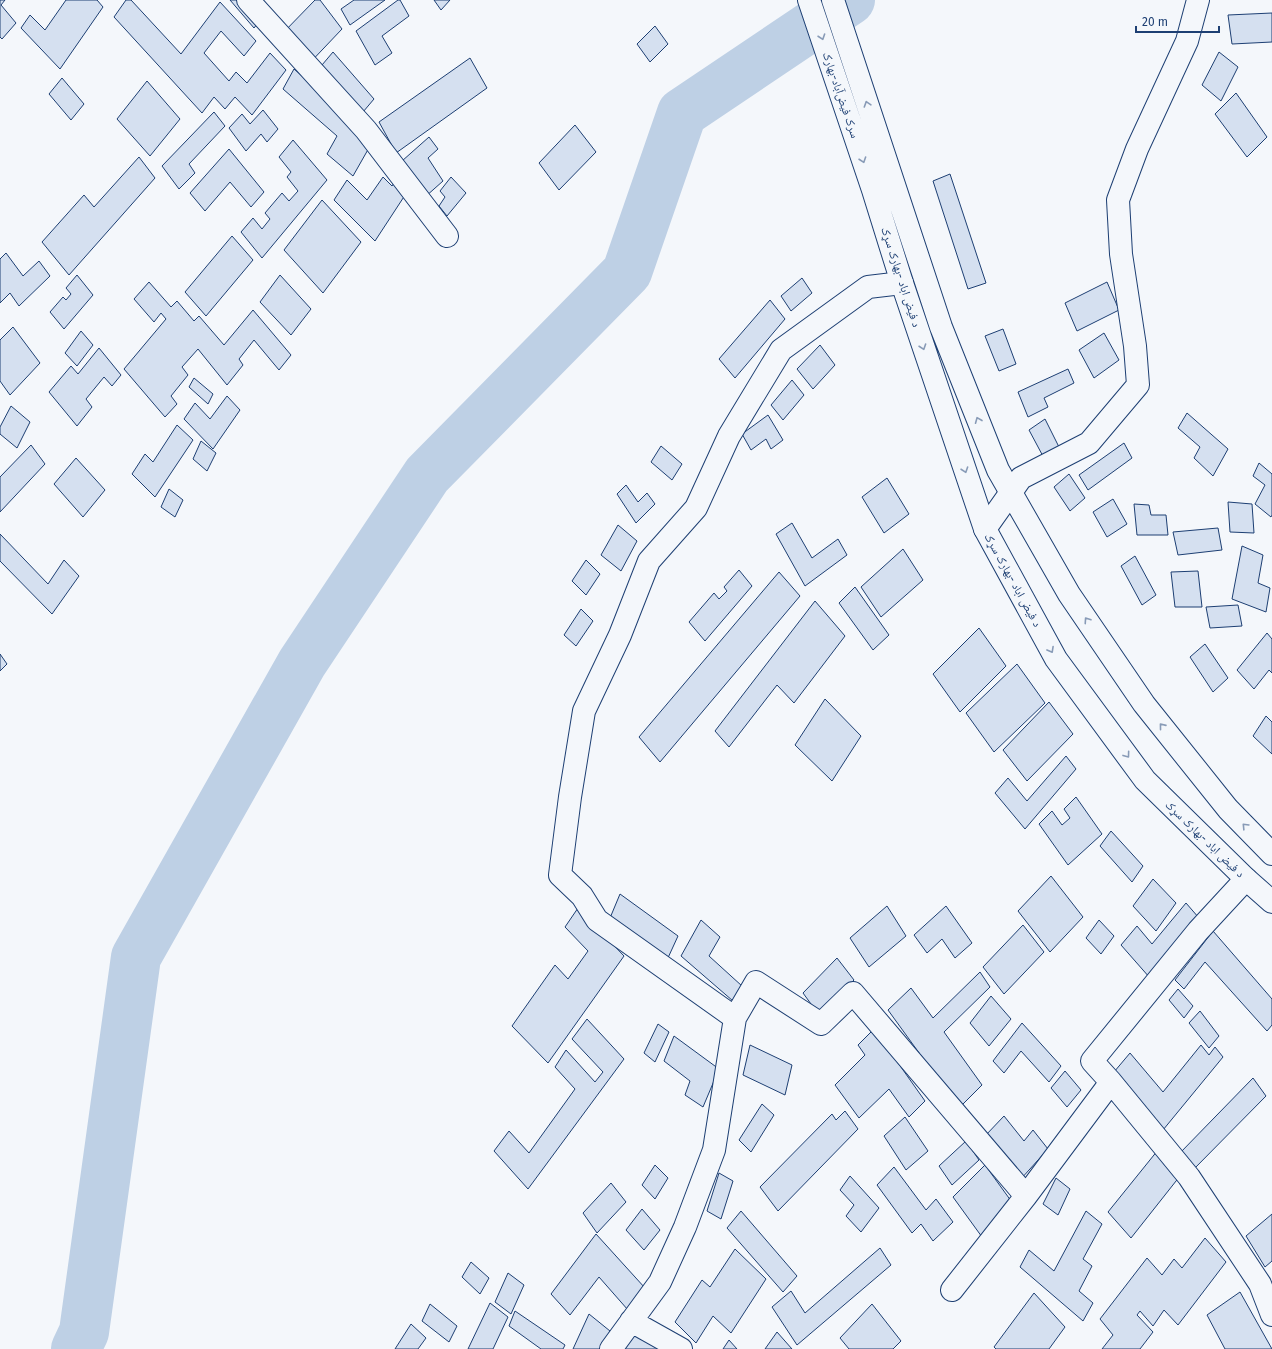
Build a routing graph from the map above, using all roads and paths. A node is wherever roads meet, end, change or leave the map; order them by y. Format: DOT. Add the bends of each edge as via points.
graph roads {
  1 [pos="248,0"];
  2 [pos="809,0"];
  3 [pos="833,0"];
  4 [pos="1198,0"];
  5 [pos="893,180"];
  6 [pos="873,190"];
  7 [pos="447,236"];
  8 [pos="902,283"];
  9 [pos="1011,493"];
  10 [pos="985,530"];
  11 [pos="1272,854"];
  12 [pos="1246,879"];
  13 [pos="1272,902"];
  14 [pos="735,1018"];
  15 [pos="1112,1082"];
  16 [pos="1026,1196"];
  17 [pos="952,1290"];
  18 [pos="1272,1314"];
  19 [pos="631,1321"];
  20 [pos="611,1349"];
  21 [pos="681,1349"];
  1 -- 7 [label="street" via="366,130"];
  2 -- 6 [label="street, سرک فیض‌آباد-بهارک, one-way"];
  5 -- 3 [label="street, سرک فیض‌آباد-بهارک, one-way"];
  4 -- 9 [label="street" via="1187,41 1137,149 1118,200 1120,254 1135,346 1138,386 1089,443 1021,478"];
  9 -- 5 [label="street, د فیض اباد -بهارک سړک, one-way" via="998,470 941,327"];
  6 -- 8 [label="street, د فیض اباد -بهارک سړک"];
  8 -- 10 [label="street, د فیض اباد -بهارک سړک, one-way"];
  8 -- 14 [label="street" via="868,287 781,350 729,436 696,508 649,561 620,635 584,712 560,875 582,896 598,920"];
  9 -- 10 [label="street"];
  11 -- 9 [label="street, د فیض اباد -بهارک سړک, one-way" via="1228,810 1144,704 1069,594"];
  10 -- 12 [label="street, د فیض اباد -بهارک سړک, one-way" via="1056,659 1145,780"];
  12 -- 13 [label="street, د فیض اباد -بهارک سړک"];
  12 -- 15 [label="street" via="1198,931 1092,1061"];
  14 -- 16 [label="street" via="756,982 821,1024 853,993"];
  14 -- 19 [label="street" via="714,1150 685,1227 660,1282"];
  15 -- 16 [label="street"];
  15 -- 18 [label="street" via="1189,1178 1260,1284"];
  16 -- 17 [label="street"];
  19 -- 20 [label="street"];
  19 -- 21 [label="street"];
}
